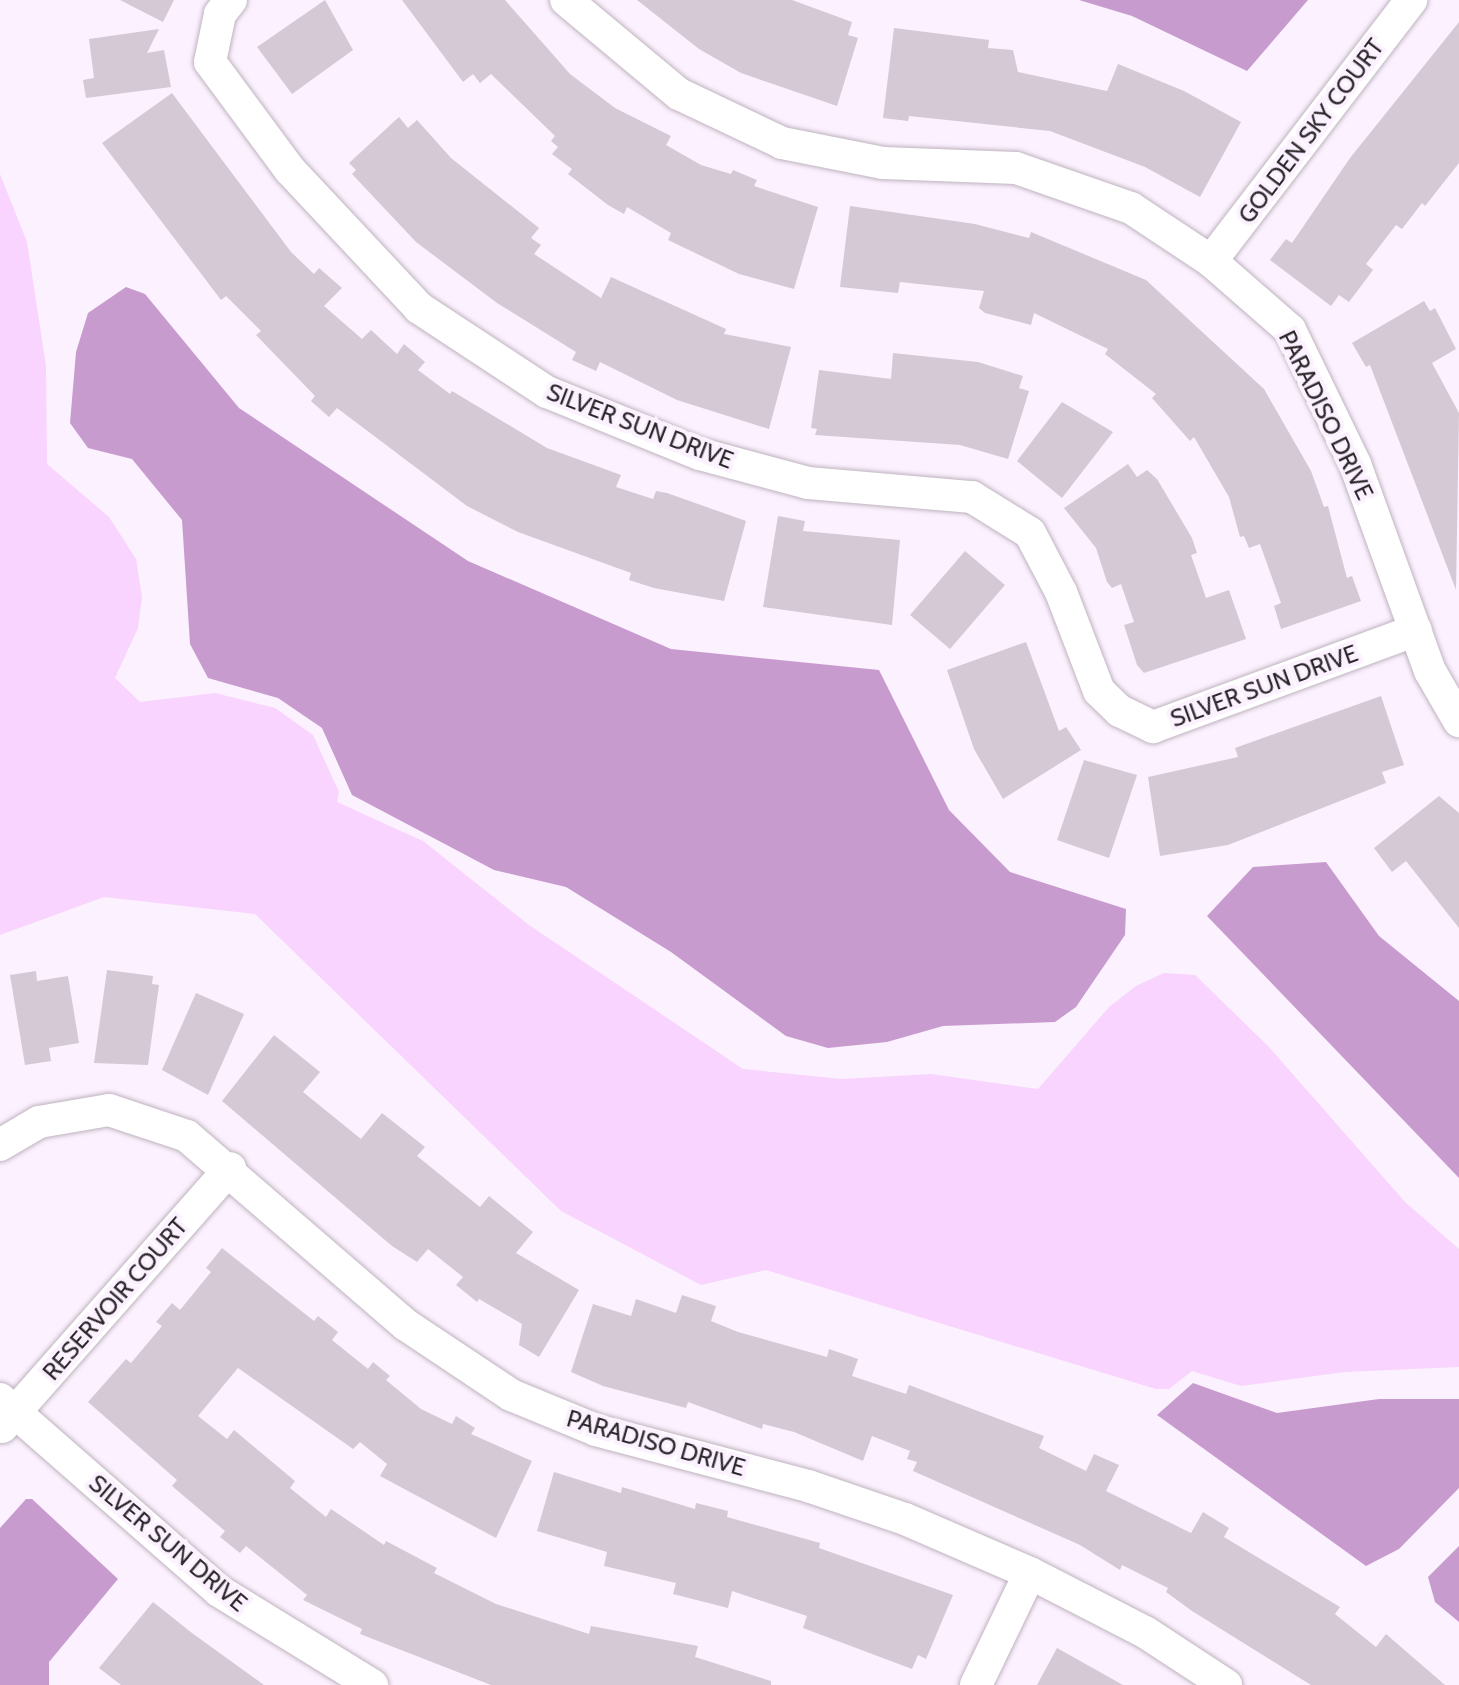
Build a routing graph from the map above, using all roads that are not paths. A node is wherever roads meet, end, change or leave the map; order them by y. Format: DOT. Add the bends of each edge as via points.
graph roads {
  1 [pos="231,0"];
  2 [pos="566,0"];
  3 [pos="1411,0"];
  4 [pos="1211,261"];
  5 [pos="1416,630"];
  6 [pos="1459,721"];
  7 [pos="0,1145"];
  8 [pos="230,1168"];
  9 [pos="5,1414"];
  10 [pos="1030,1573"];
  11 [pos="372,1685"];
  12 [pos="976,1685"];
  13 [pos="1226,1685"];
  1 -- 5 [label="street, SILVER SUN DRIVE" via="220,14 210,62 290,170 419,308 547,392 700,454 808,483 972,497 1030,533 1061,592 1099,691 1120,711 1153,727"];
  2 -- 4 [label="street, PARADISO DRIVE" via="679,94 782,143 883,163 1016,168 1131,208"];
  3 -- 4 [label="street, GOLDEN SKY COURT"];
  4 -- 5 [label="street, PARADISO DRIVE" via="1290,330 1355,464"];
  5 -- 6 [label="street, PARADISO DRIVE" via="1430,671"];
  7 -- 8 [label="street, PARADISO DRIVE" via="39,1122 109,1110 187,1136"];
  8 -- 9 [label="street, RESERVOIR COURT"];
  8 -- 10 [label="street, PARADISO DRIVE" via="406,1325 511,1395 596,1430 808,1486"];
  9 -- 11 [label="street, SILVER SUN DRIVE" via="219,1591"];
  10 -- 12 [label="street"];
  10 -- 13 [label="street, PARADISO DRIVE" via="1145,1632"];
}
